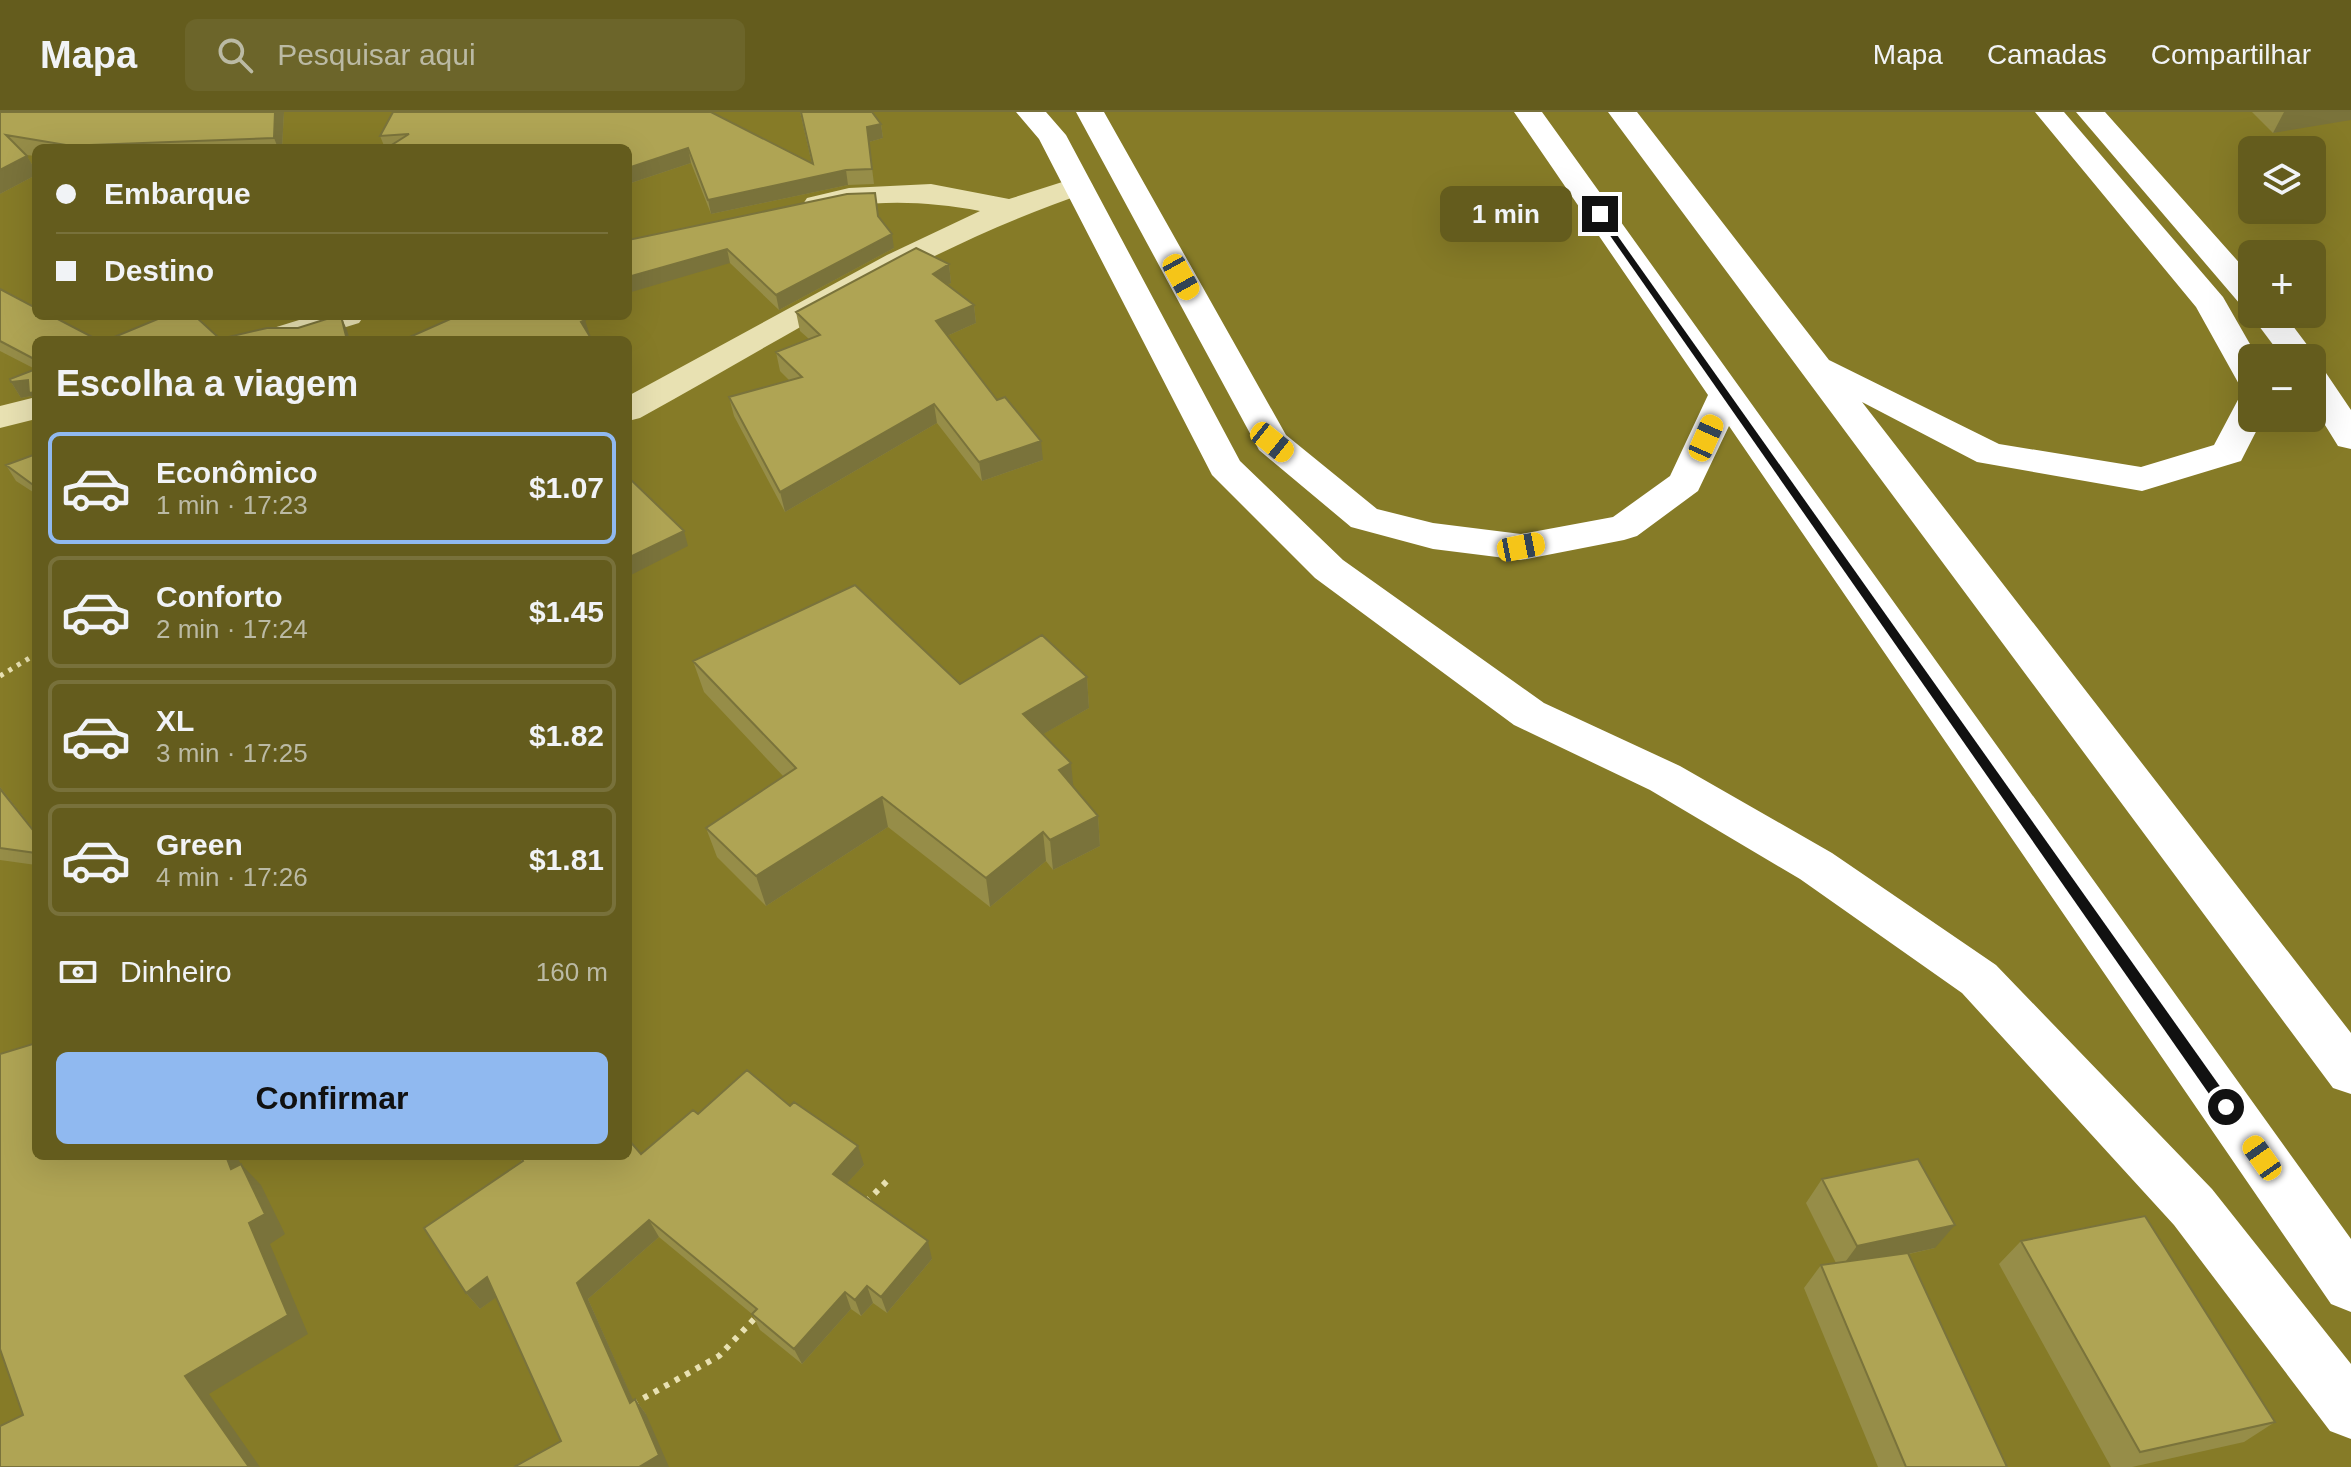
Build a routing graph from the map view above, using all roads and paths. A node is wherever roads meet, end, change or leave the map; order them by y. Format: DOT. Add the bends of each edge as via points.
graph roads {
  1 [pos="1030,112"];
  2 [pos="1090,112"];
  3 [pos="1528,112"];
  4 [pos="1622,112"];
  5 [pos="2049,112"];
  6 [pos="2090,112"];
  7 [pos="1078,186"];
  8 [pos="1011,208"];
  9 [pos="790,209"];
  10 [pos="2238,281"];
  11 [pos="334,320"];
  12 [pos="282,336"];
  13 [pos="2238,353"];
  14 [pos="1815,365"];
  15 [pos="1726,393"];
  16 [pos="2326,399"];
  17 [pos="632,408"];
  18 [pos="32,409"];
  19 [pos="0,417"];
  20 [pos="2238,432"];
  21 [pos="2351,438"];
  22 [pos="32,656"];
  23 [pos="0,676"];
  24 [pos="2351,1072"];
  25 [pos="887,1181"];
  26 [pos="855,1214"];
  27 [pos="2351,1285"];
  28 [pos="761,1312"];
  29 [pos="626,1408"];
  30 [pos="2351,1410"];
  1 -- 7 [label="highway" via="1052,135"];
  2 -- 15 [label="highway" via="1272,442 1364,518 1433,536 1521,547 1624,527 1685,483"];
  3 -- 15 [label="highway"];
  4 -- 14 [label="highway"];
  5 -- 13 [label="highway" via="2211,304"];
  6 -- 10 [label="highway"];
  7 -- 8 [label="street"];
  7 -- 30 [label="highway" via="1225,467 1329,569 1529,714 1665,778 1816,866 1979,979 2193,1207"];
  8 -- 9 [label="street" via="931,193 849,197"];
  8 -- 17 [label="street" via="898,262"];
  11 -- 12 [label="street"];
  14 -- 20 [label="highway" via="1990,454 2142,479 2228,453"];
  14 -- 24 [label="highway"];
  15 -- 27 [label="highway"];
  16 -- 21 [label="highway"];
  18 -- 19 [label="street"];
  22 -- 23 [label="path"];
  25 -- 26 [label="path"];
  28 -- 29 [label="path" via="719,1356"];
}
